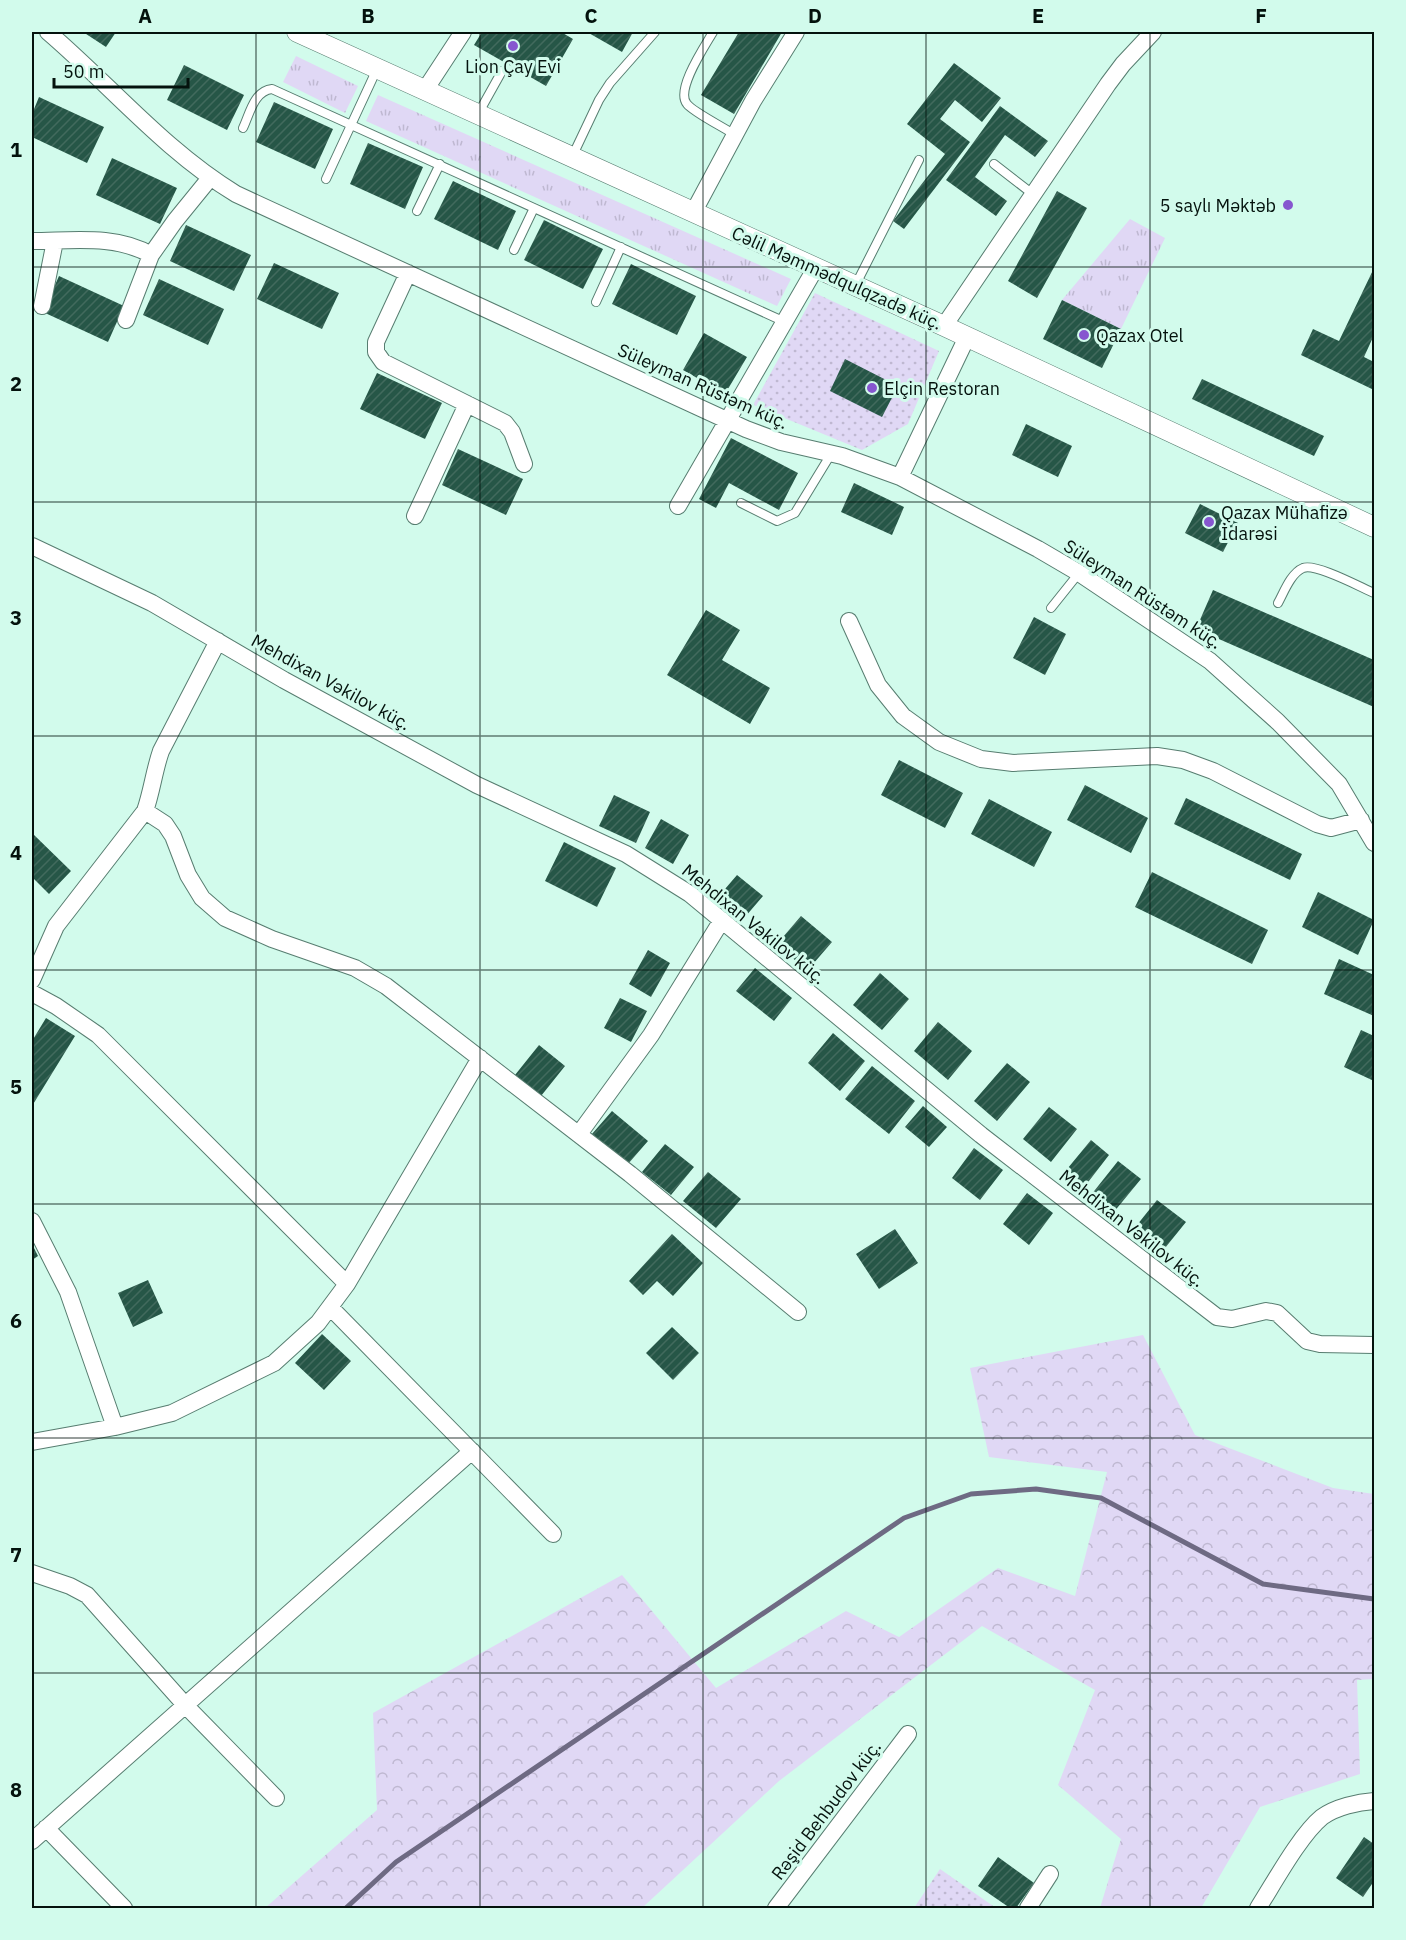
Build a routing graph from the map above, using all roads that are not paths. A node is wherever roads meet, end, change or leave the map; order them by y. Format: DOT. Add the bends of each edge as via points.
graph roads {
  1 [pos="48,32"];
  2 [pos="297,32"];
  3 [pos="463,32"];
  4 [pos="655,32"];
  5 [pos="713,32"];
  6 [pos="796,32"];
  7 [pos="1153,32"];
  8 [pos="378,68"];
  9 [pos="502,71"];
  10 [pos="425,90"];
  11 [pos="478,114"];
  12 [pos="352,124"];
  13 [pos="243,128"];
  14 [pos="735,135"];
  15 [pos="572,157"];
  16 [pos="919,160"];
  17 [pos="440,164"];
  18 [pos="994,164"];
  19 [pos="210,178"];
  20 [pos="326,179"];
  21 [pos="1034,195"];
  22 [pos="534,208"];
  23 [pos="417,211"];
  24 [pos="693,213"];
  25 [pos="32,241"];
  26 [pos="55,241"];
  27 [pos="621,247"];
  28 [pos="514,250"];
  29 [pos="151,255"];
  30 [pos="815,269"];
  31 [pos="408,273"];
  32 [pos="855,286"];
  33 [pos="596,302"];
  34 [pos="42,306"];
  35 [pos="126,320"];
  36 [pos="785,322"];
  37 [pos="944,326"];
  38 [pos="967,337"];
  39 [pos="467,404"];
  40 [pos="728,420"];
  41 [pos="831,453"];
  42 [pos="524,464"];
  43 [pos="900,477"];
  44 [pos="741,502"];
  45 [pos="678,506"];
  46 [pos="415,516"];
  47 [pos="1374,527"];
  48 [pos="32,546"];
  49 [pos="1079,573"];
  50 [pos="1374,593"];
  51 [pos="1278,603"];
  52 [pos="1051,608"];
  53 [pos="849,621"];
  54 [pos="218,641"];
  55 [pos="145,811"];
  56 [pos="1361,820"];
  57 [pos="1374,843"];
  58 [pos="722,920"];
  59 [pos="32,980"];
  60 [pos="32,993"];
  61 [pos="480,1058"];
  62 [pos="579,1134"];
  63 [pos="32,1221"];
  64 [pos="347,1284"];
  65 [pos="331,1308"];
  66 [pos="798,1312"];
  67 [pos="1374,1345"];
  68 [pos="115,1426"];
  69 [pos="32,1442"];
  70 [pos="472,1451"];
  71 [pos="553,1534"];
  72 [pos="32,1573"];
  73 [pos="186,1706"];
  74 [pos="908,1734"];
  75 [pos="276,1798"];
  76 [pos="1374,1801"];
  77 [pos="46,1828"];
  78 [pos="32,1841"];
  79 [pos="1050,1874"];
  80 [pos="124,1908"];
  81 [pos="776,1908"];
  82 [pos="1028,1908"];
  83 [pos="1258,1908"];
  1 -- 19 [label="street, Süleyman Rüstəm küç."];
  2 -- 8 [label="street, Cəlil Məmmədqulqzadə küç."];
  3 -- 10 [label="street"];
  4 -- 15 [label="lane" via="610,83"];
  5 -- 14 [label="lane" via="683,95 687,104"];
  6 -- 14 [label="street"];
  7 -- 21 [label="street" via="1108,84"];
  8 -- 10 [label="street, Cəlil Məmmədqulqzadə küç."];
  8 -- 12 [label="lane"];
  9 -- 11 [label="lane"];
  10 -- 11 [label="street, Cəlil Məmmədqulqzadə küç."];
  11 -- 15 [label="street, Cəlil Məmmədqulqzadə küç."];
  12 -- 13 [label="lane" via="272,89 258,95"];
  12 -- 17 [label="lane"];
  12 -- 20 [label="lane"];
  14 -- 24 [label="street"];
  15 -- 24 [label="street, Cəlil Məmmədqulqzadə küç."];
  16 -- 32 [label="lane"];
  17 -- 22 [label="lane"];
  17 -- 23 [label="lane"];
  18 -- 21 [label="lane"];
  19 -- 29 [label="street"];
  19 -- 31 [label="street, Süleyman Rüstəm küç." via="236,194"];
  21 -- 37 [label="street"];
  22 -- 27 [label="lane"];
  22 -- 28 [label="lane"];
  24 -- 30 [label="street, Cəlil Məmmədqulqzadə küç."];
  25 -- 26 [label="street"];
  26 -- 29 [label="street" via="120,242"];
  26 -- 34 [label="street"];
  27 -- 33 [label="lane"];
  27 -- 36 [label="lane"];
  29 -- 35 [label="street"];
  30 -- 32 [label="street, Cəlil Məmmədqulqzadə küç."];
  30 -- 36 [label="street"];
  31 -- 39 [label="street" via="376,342 376,352 383,362"];
  31 -- 40 [label="street, Süleyman Rüstəm küç."];
  32 -- 37 [label="street, Cəlil Məmmədqulqzadə küç."];
  36 -- 40 [label="street"];
  37 -- 38 [label="street, Cəlil Məmmədqulqzadə küç."];
  38 -- 43 [label="street"];
  38 -- 47 [label="street, Cəlil Məmmədqulqzadə küç."];
  39 -- 42 [label="street" via="505,423"];
  39 -- 46 [label="street"];
  40 -- 41 [label="street, Süleyman Rüstəm küç." via="781,442"];
  40 -- 45 [label="street"];
  41 -- 43 [label="street, Süleyman Rüstəm küç."];
  41 -- 44 [label="lane" via="795,513 787,518 777,521"];
  43 -- 49 [label="street, Süleyman Rüstəm küç."];
  48 -- 54 [label="street, Mehdixan Vəkilov küç." via="152,603"];
  49 -- 52 [label="lane"];
  49 -- 56 [label="street, Süleyman Rüstəm küç." via="1210,661 1339,784"];
  50 -- 51 [label="lane" via="1315,567 1305,567 1296,573"];
  53 -- 56 [label="street" via="878,685 903,716 939,742 981,759 1013,763 1157,756 1183,760 1214,771 1317,824 1331,828"];
  54 -- 55 [label="street" via="161,751"];
  54 -- 58 [label="street, Mehdixan Vəkilov küç." via="477,785 626,854 690,894"];
  55 -- 59 [label="street" via="56,926"];
  55 -- 61 [label="street" via="165,824 202,898 225,918 355,968 386,986"];
  56 -- 57 [label="street, Süleyman Rüstəm küç."];
  58 -- 62 [label="street" via="651,1035"];
  58 -- 67 [label="street, Mehdixan Vəkilov küç." via="981,1135 1217,1317 1232,1320 1266,1311 1277,1313 1307,1341"];
  60 -- 64 [label="street" via="98,1035"];
  61 -- 62 [label="street"];
  61 -- 64 [label="street"];
  62 -- 66 [label="street"];
  63 -- 68 [label="street" via="68,1292"];
  64 -- 65 [label="street"];
  65 -- 68 [label="street" via="274,1363 172,1413"];
  65 -- 70 [label="street"];
  68 -- 69 [label="street"];
  70 -- 71 [label="street"];
  70 -- 73 [label="street"];
  72 -- 73 [label="street" via="87,1595"];
  73 -- 75 [label="street"];
  73 -- 77 [label="street"];
  74 -- 81 [label="street, Rəşid Behbudov küç."];
  76 -- 83 [label="street" via="1340,1809 1310,1828"];
  77 -- 78 [label="street"];
  77 -- 80 [label="street"];
  79 -- 82 [label="street"];
}
